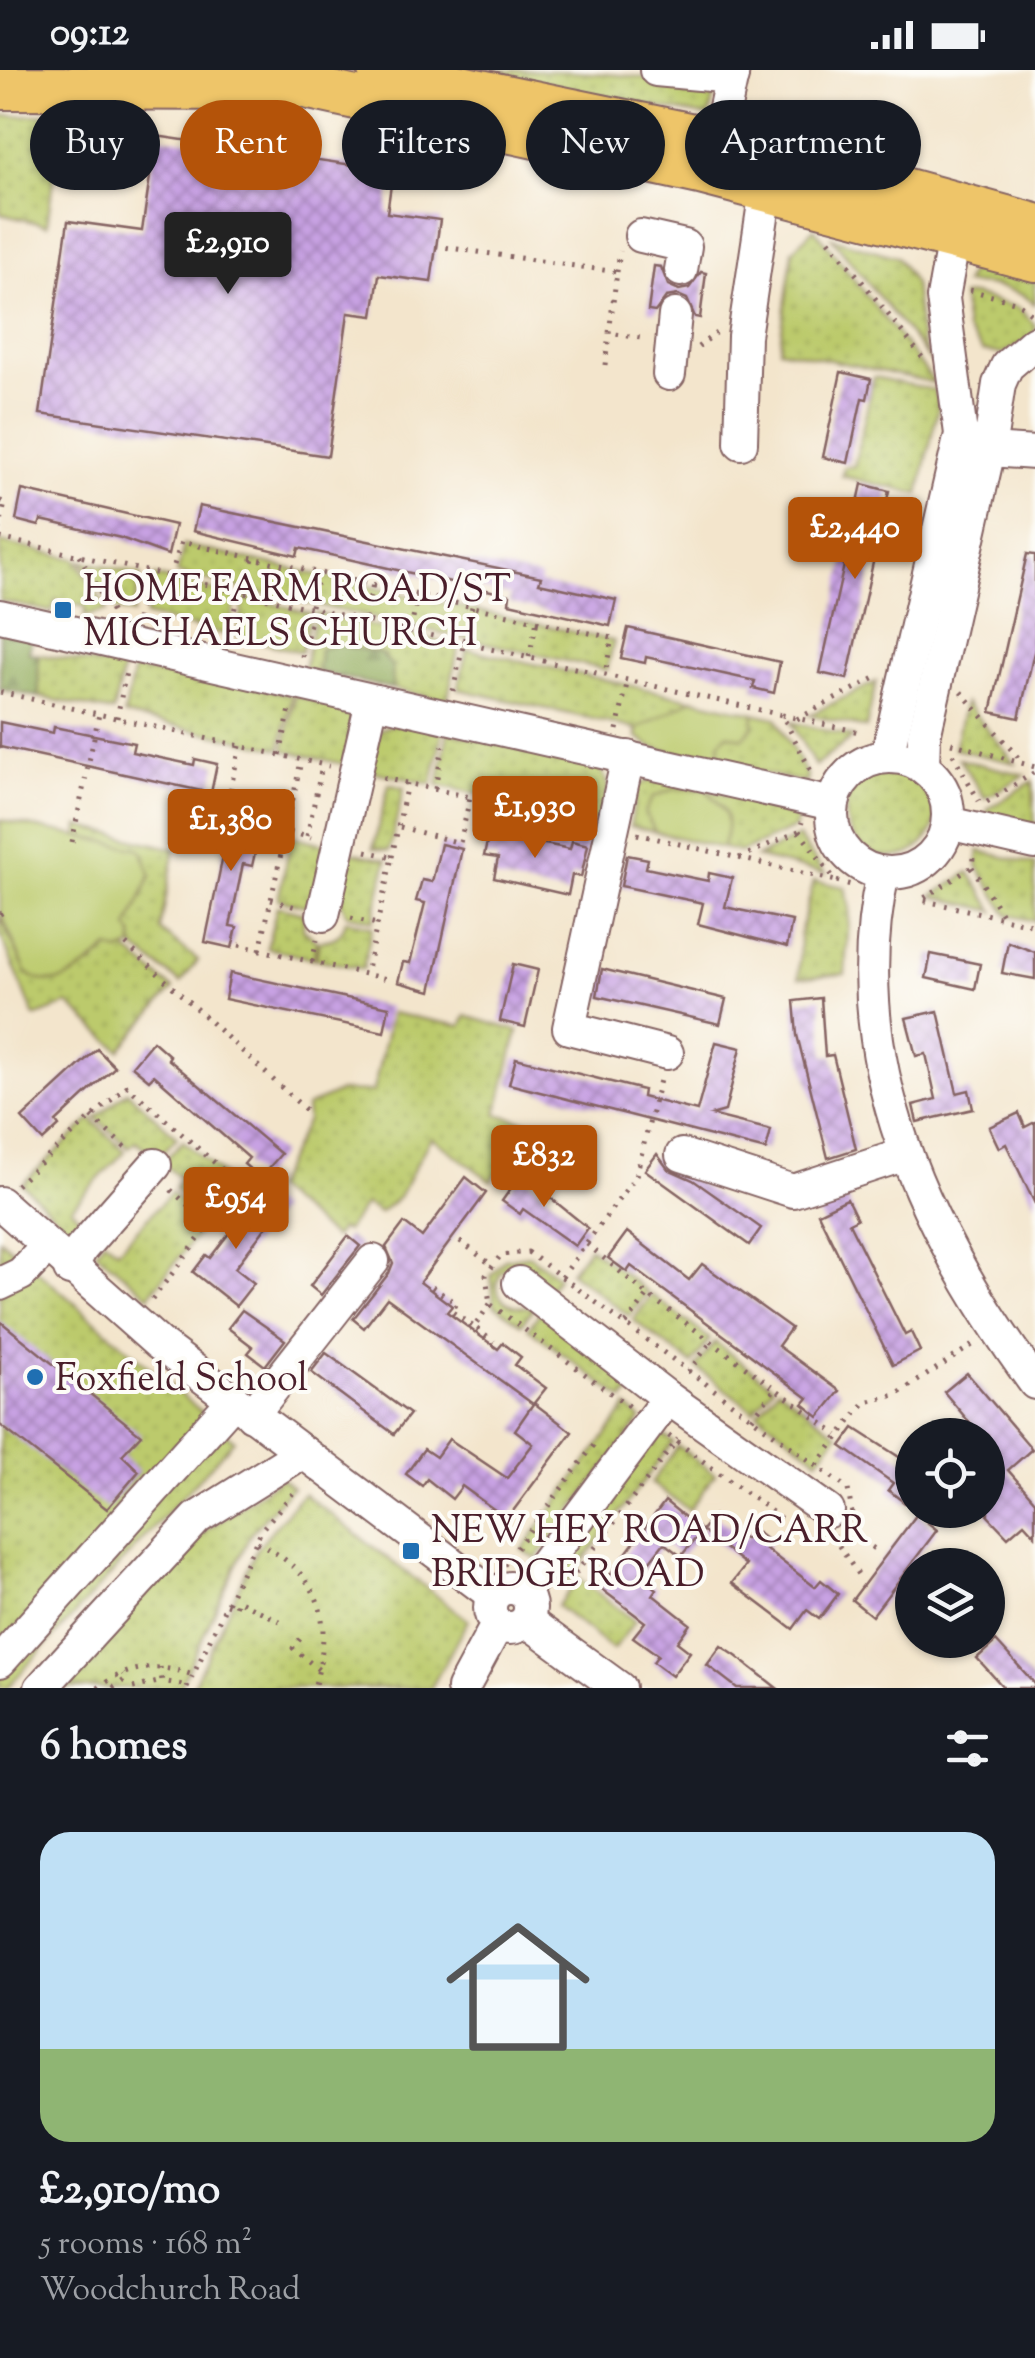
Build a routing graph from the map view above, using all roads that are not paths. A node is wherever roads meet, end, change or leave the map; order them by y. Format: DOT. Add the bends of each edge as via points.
graph roads {
  1 [pos="227,70"];
  2 [pos="379,70"];
  3 [pos="656,70"];
  4 [pos="733,74"];
  5 [pos="0,88"];
  6 [pos="317,90"];
  7 [pos="494,94"];
  8 [pos="727,100"];
  9 [pos="685,133"];
  10 [pos="685,151"];
  11 [pos="685,172"];
  12 [pos="766,190"];
  13 [pos="912,190"];
  14 [pos="1035,228"];
  15 [pos="641,236"];
  16 [pos="954,238"];
  17 [pos="1035,260"];
  18 [pos="681,270"];
  19 [pos="1035,342"];
  20 [pos="940,363"];
  21 [pos="1007,366"];
  22 [pos="974,442"];
  23 [pos="740,444"];
  24 [pos="1035,453"];
  25 [pos="0,616"];
  26 [pos="372,701"];
  27 [pos="889,748"];
  28 [pos="620,755"];
  29 [pos="922,766"];
  30 [pos="820,802"];
  31 [pos="963,826"];
  32 [pos="1035,843"];
  33 [pos="883,873"];
  34 [pos="322,915"];
  35 [pos="667,1053"];
  36 [pos="906,1154"];
  37 [pos="682,1155"];
  38 [pos="155,1165"];
  39 [pos="5,1216"];
  40 [pos="59,1258"];
  41 [pos="373,1261"];
  42 [pos="0,1284"];
  43 [pos="518,1284"];
  44 [pos="1035,1383"];
  45 [pos="669,1398"];
  46 [pos="243,1408"];
  47 [pos="311,1458"];
  48 [pos="835,1525"];
  49 [pos="508,1601"];
  50 [pos="0,1661"];
  51 [pos="40,1688"];
  52 [pos="462,1688"];
  53 [pos="618,1688"];
  1 -- 6 [label="main road"];
  2 -- 7 [label="main road"];
  3 -- 4 [label="street"];
  4 -- 8 [label="street"];
  5 -- 6 [label="main road"];
  6 -- 11 [label="main road"];
  7 -- 9 [label="main road"];
  7 -- 10 [label="main road" via="549,117"];
  12 -- 16 [label="main road"];
  12 -- 23 [label="street" via="744,336"];
  13 -- 14 [label="main road"];
  15 -- 18 [label="street" via="684,246"];
  16 -- 17 [label="main road"];
  16 -- 20 [label="street"];
  19 -- 21 [label="street"];
  20 -- 21 [label="street"];
  20 -- 22 [label="street"];
  21 -- 22 [label="street"];
  22 -- 24 [label="street"];
  22 -- 27 [label="street"];
  22 -- 29 [label="street"];
  25 -- 26 [label="street"];
  26 -- 28 [label="street"];
  26 -- 34 [label="street"];
  27 -- 29 [label="street"];
  27 -- 30 [label="street" via="851,770"];
  28 -- 30 [label="street"];
  28 -- 35 [label="street" via="613,828 569,1028"];
  29 -- 31 [label="street"];
  30 -- 33 [label="street" via="837,842 864,868"];
  31 -- 32 [label="street"];
  31 -- 33 [label="street" via="918,866"];
  33 -- 36 [label="street" via="870,931 872,1006 882,1083"];
  36 -- 37 [label="street" via="793,1191"];
  36 -- 44 [label="street" via="964,1274"];
  38 -- 40 [label="street" via="80,1248"];
  39 -- 40 [label="street"];
  40 -- 42 [label="street"];
  40 -- 46 [label="street"];
  41 -- 46 [label="street"];
  43 -- 45 [label="street"];
  45 -- 48 [label="street" via="798,1490"];
  45 -- 49 [label="street"];
  46 -- 47 [label="street"];
  46 -- 50 [label="street"];
  47 -- 49 [label="street"];
  47 -- 51 [label="street" via="197,1518"];
  49 -- 52 [label="street"];
  49 -- 53 [label="street"];
}
